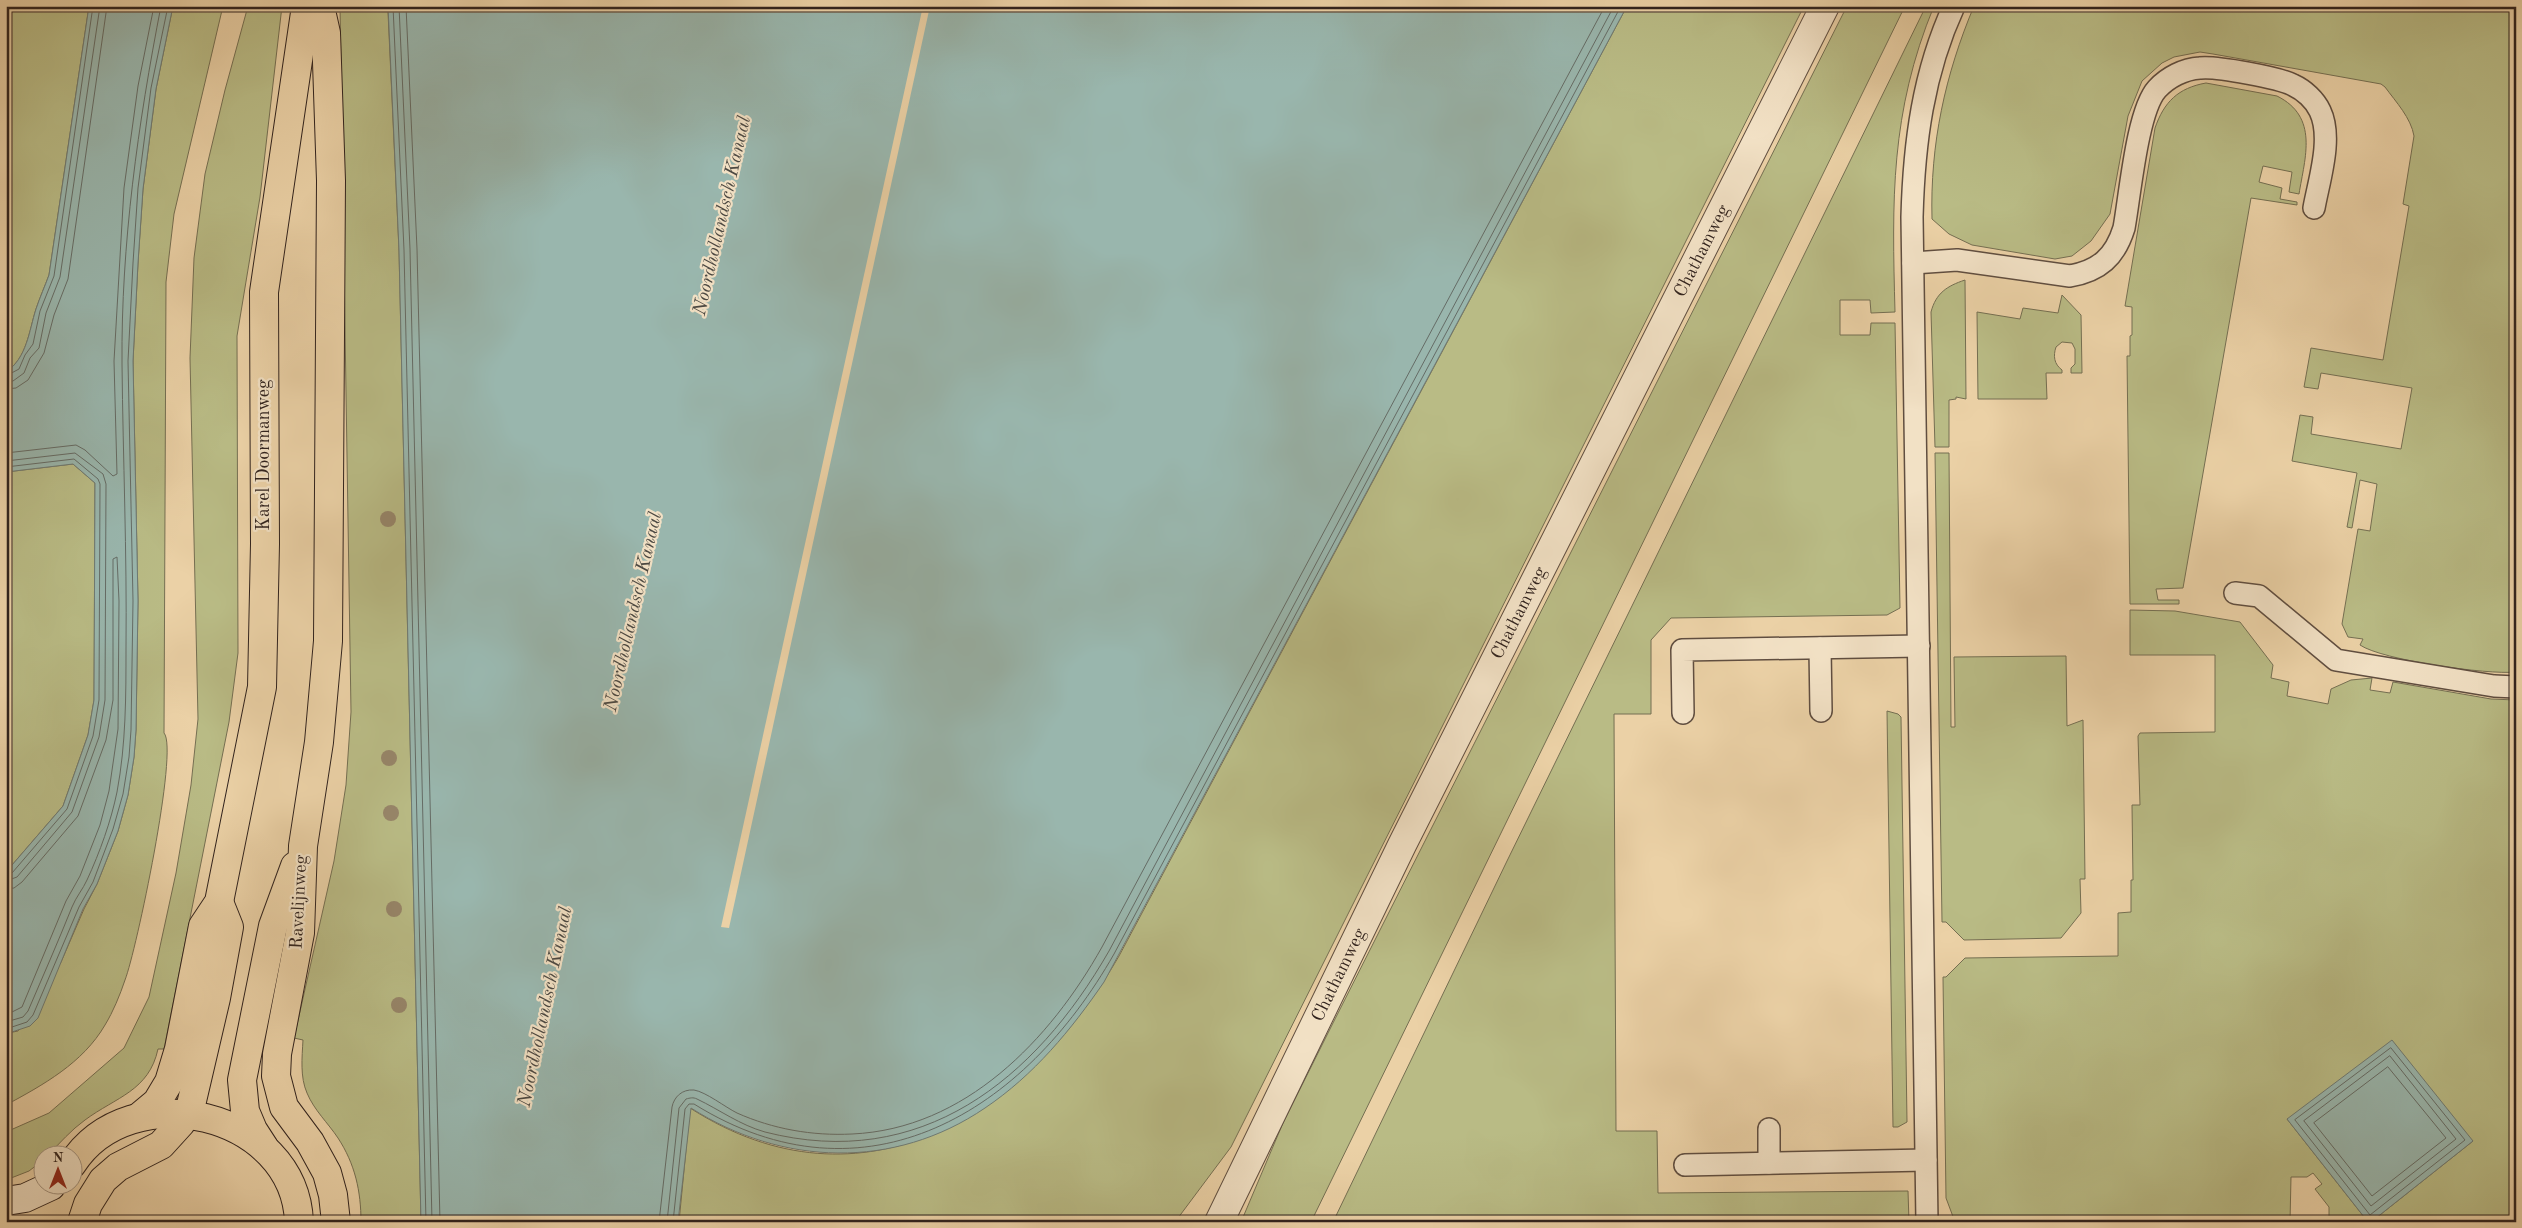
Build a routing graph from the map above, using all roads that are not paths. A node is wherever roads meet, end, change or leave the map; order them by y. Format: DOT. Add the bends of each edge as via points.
graph roads {
  1 [pos="306,6"];
  2 [pos="320,6"];
  3 [pos="1826,6"];
  4 [pos="1954,6"];
  5 [pos="2314,208"];
  6 [pos="1913,264"];
  7 [pos="2235,593"];
  8 [pos="1919,646"];
  9 [pos="1820,648"];
  10 [pos="2516,687"];
  11 [pos="1821,711"];
  12 [pos="1683,713"];
  13 [pos="303,846"];
  14 [pos="219,902"];
  15 [pos="186,1115"];
  16 [pos="138,1117"];
  17 [pos="1770,1129"];
  18 [pos="264,1147"];
  19 [pos="82,1152"];
  20 [pos="1926,1160"];
  21 [pos="1770,1163"];
  22 [pos="1685,1165"];
  23 [pos="32,1195"];
  24 [pos="6,1201"];
  25 [pos="1213,1221"];
  26 [pos="82,1222"];
  27 [pos="299,1222"];
  28 [pos="336,1222"];
  29 [pos="1927,1222"];
  1 -- 14 [label="main road, Karel Doormanweg" via="264,292 262,687"];
  2 -- 13 [label="main road" via="326,33 331,181 328,641 319,742"];
  3 -- 25 [label="street, Chathamweg"];
  4 -- 6 [label="lane" via="1935,54 1918,130 1913,188"];
  5 -- 6 [label="lane" via="2325,143 2321,112 2314,101 2292,84 2280,80 2200,68 2182,71 2168,78 2152,96 2142,119 2122,236 2111,256 2099,267 2070,276 1957,260"];
  6 -- 8 [label="lane"];
  7 -- 10 [label="lane" via="2259,596 2336,660"];
  8 -- 9 [label="lane"];
  8 -- 20 [label="lane"];
  9 -- 11 [label="lane"];
  9 -- 12 [label="lane" via="1682,650"];
  13 -- 18 [label="main road, Ravelijnweg" via="273,926 243,1070 245,1111"];
  13 -- 28 [label="main road, Ravelijnweg" via="300,933 277,1054 276,1076 284,1107 324,1167 333,1195"];
  14 -- 15 [label="main road" via="228,926 194,1094"];
  14 -- 16 [label="main road" via="203,926 179,1049 169,1082 157,1102"];
  15 -- 16 [label="main road"];
  15 -- 18 [label="main road" via="228,1125"];
  15 -- 26 [label="main road" via="162,1145 118,1167 103,1180 88,1204"];
  16 -- 19 [label="main road" via="115,1124 94,1138"];
  17 -- 21 [label="lane"];
  18 -- 27 [label="main road" via="290,1180 296,1196"];
  20 -- 21 [label="lane"];
  20 -- 29 [label="lane"];
  21 -- 22 [label="lane"];
  23 -- 24 [label="street"];
}
